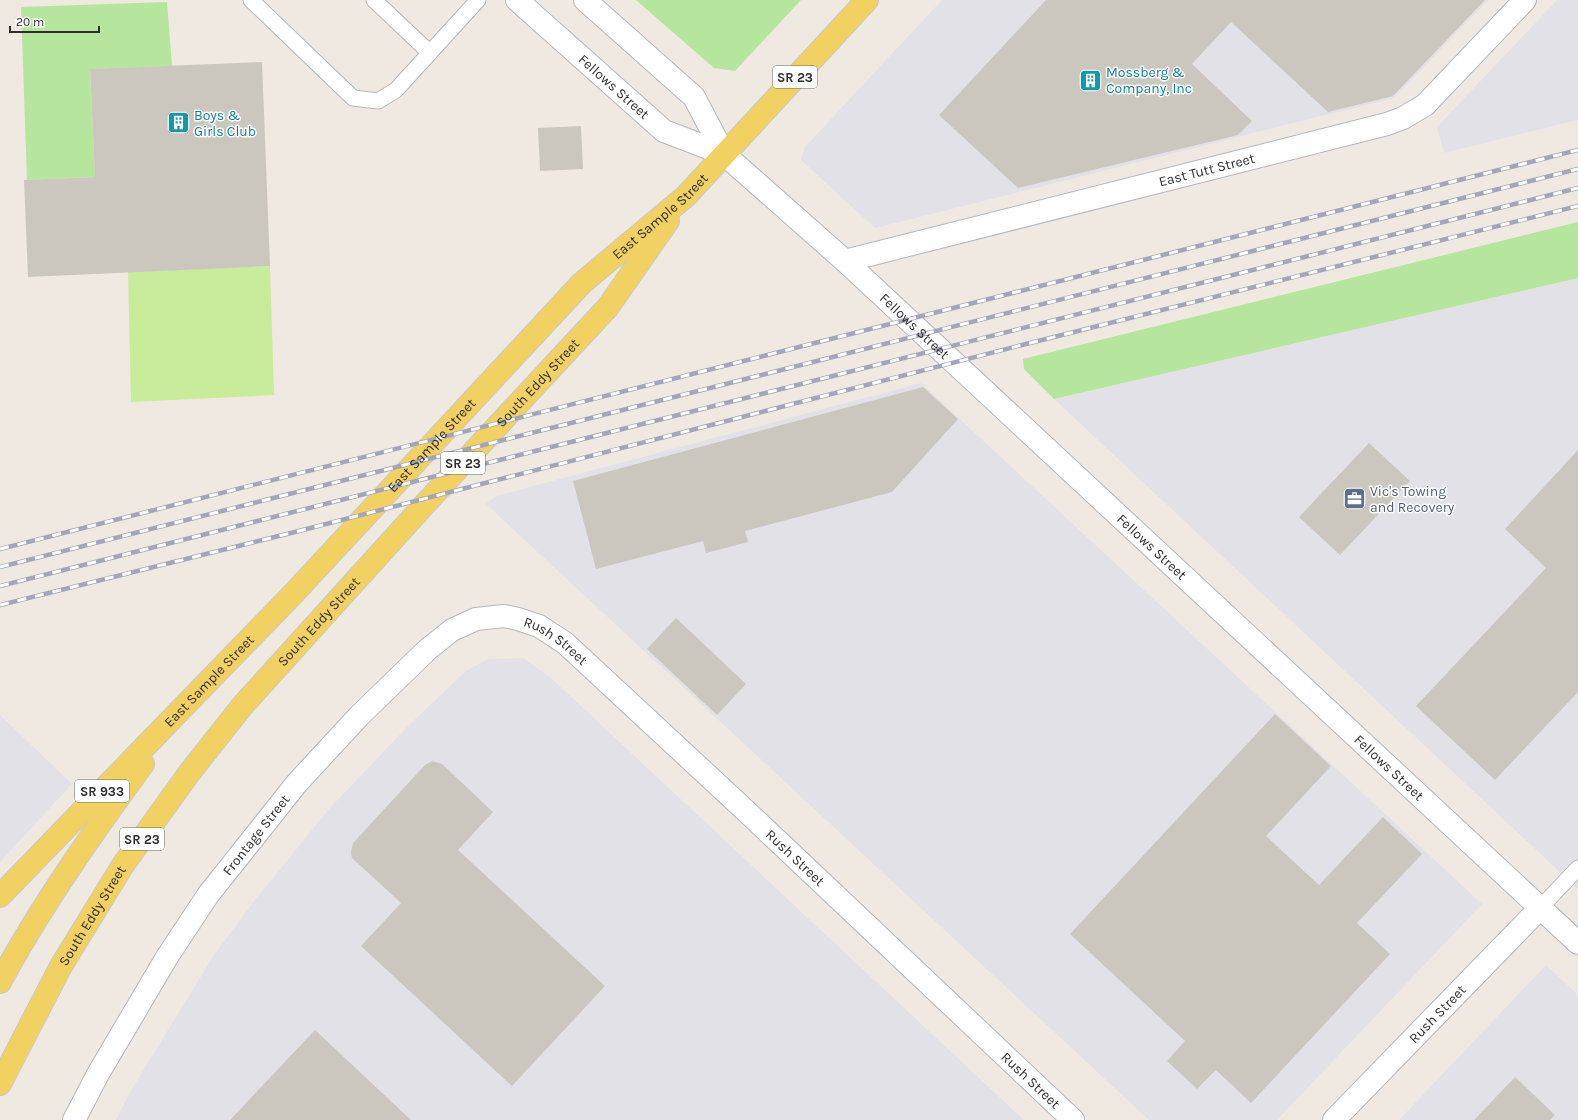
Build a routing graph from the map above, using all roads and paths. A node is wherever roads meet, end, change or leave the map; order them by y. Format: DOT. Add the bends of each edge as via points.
graph roads {
  1 [pos="251,0"];
  2 [pos="374,0"];
  3 [pos="478,0"];
  4 [pos="517,0"];
  5 [pos="585,0"];
  6 [pos="867,0"];
  7 [pos="1525,0"];
  8 [pos="430,53"];
  9 [pos="724,154"];
  10 [pos="686,196"];
  11 [pos="845,261"];
  12 [pos="504,616"];
  13 [pos="204,686"];
  14 [pos="1578,868"];
  15 [pos="0,896"];
  16 [pos="1540,907"];
  17 [pos="1578,943"];
  18 [pos="0,982"];
  19 [pos="0,1084"];
  20 [pos="74,1120"];
  21 [pos="1073,1120"];
  22 [pos="1334,1120"];
  1 -- 8 [label="lane" via="353,98 378,101 396,90"];
  2 -- 8 [label="lane"];
  3 -- 8 [label="lane"];
  4 -- 9 [label="street, Fellows Street" via="664,131"];
  5 -- 9 [label="street, Fellows Street" via="694,96"];
  6 -- 9 [label="main road, East Sample Street / SR 23"];
  7 -- 11 [label="street, East Tutt Street" via="1425,105 1403,118"];
  9 -- 10 [label="main road, East Sample Street / SR 23"];
  9 -- 11 [label="street, Fellows Street"];
  10 -- 13 [label="main road, East Sample Street / SR 23" via="582,283"];
  10 -- 19 [label="main road, South Eddy Street / SR 23" via="608,307 243,705 190,772 123,865 61,966"];
  11 -- 16 [label="street, Fellows Street"];
  12 -- 20 [label="street, Frontage Street" via="476,619 452,630 427,650 359,716 297,783 208,895 179,938 98,1074"];
  12 -- 21 [label="street, Rush Street" via="539,626 565,643"];
  13 -- 15 [label="main road, East Sample Street / SR 933"];
  13 -- 18 [label="main road, SR 23" via="153,750 84,846"];
  14 -- 16 [label="lane"];
  16 -- 17 [label="street, Fellows Street"];
  16 -- 22 [label="street, Rush Street"];
}
